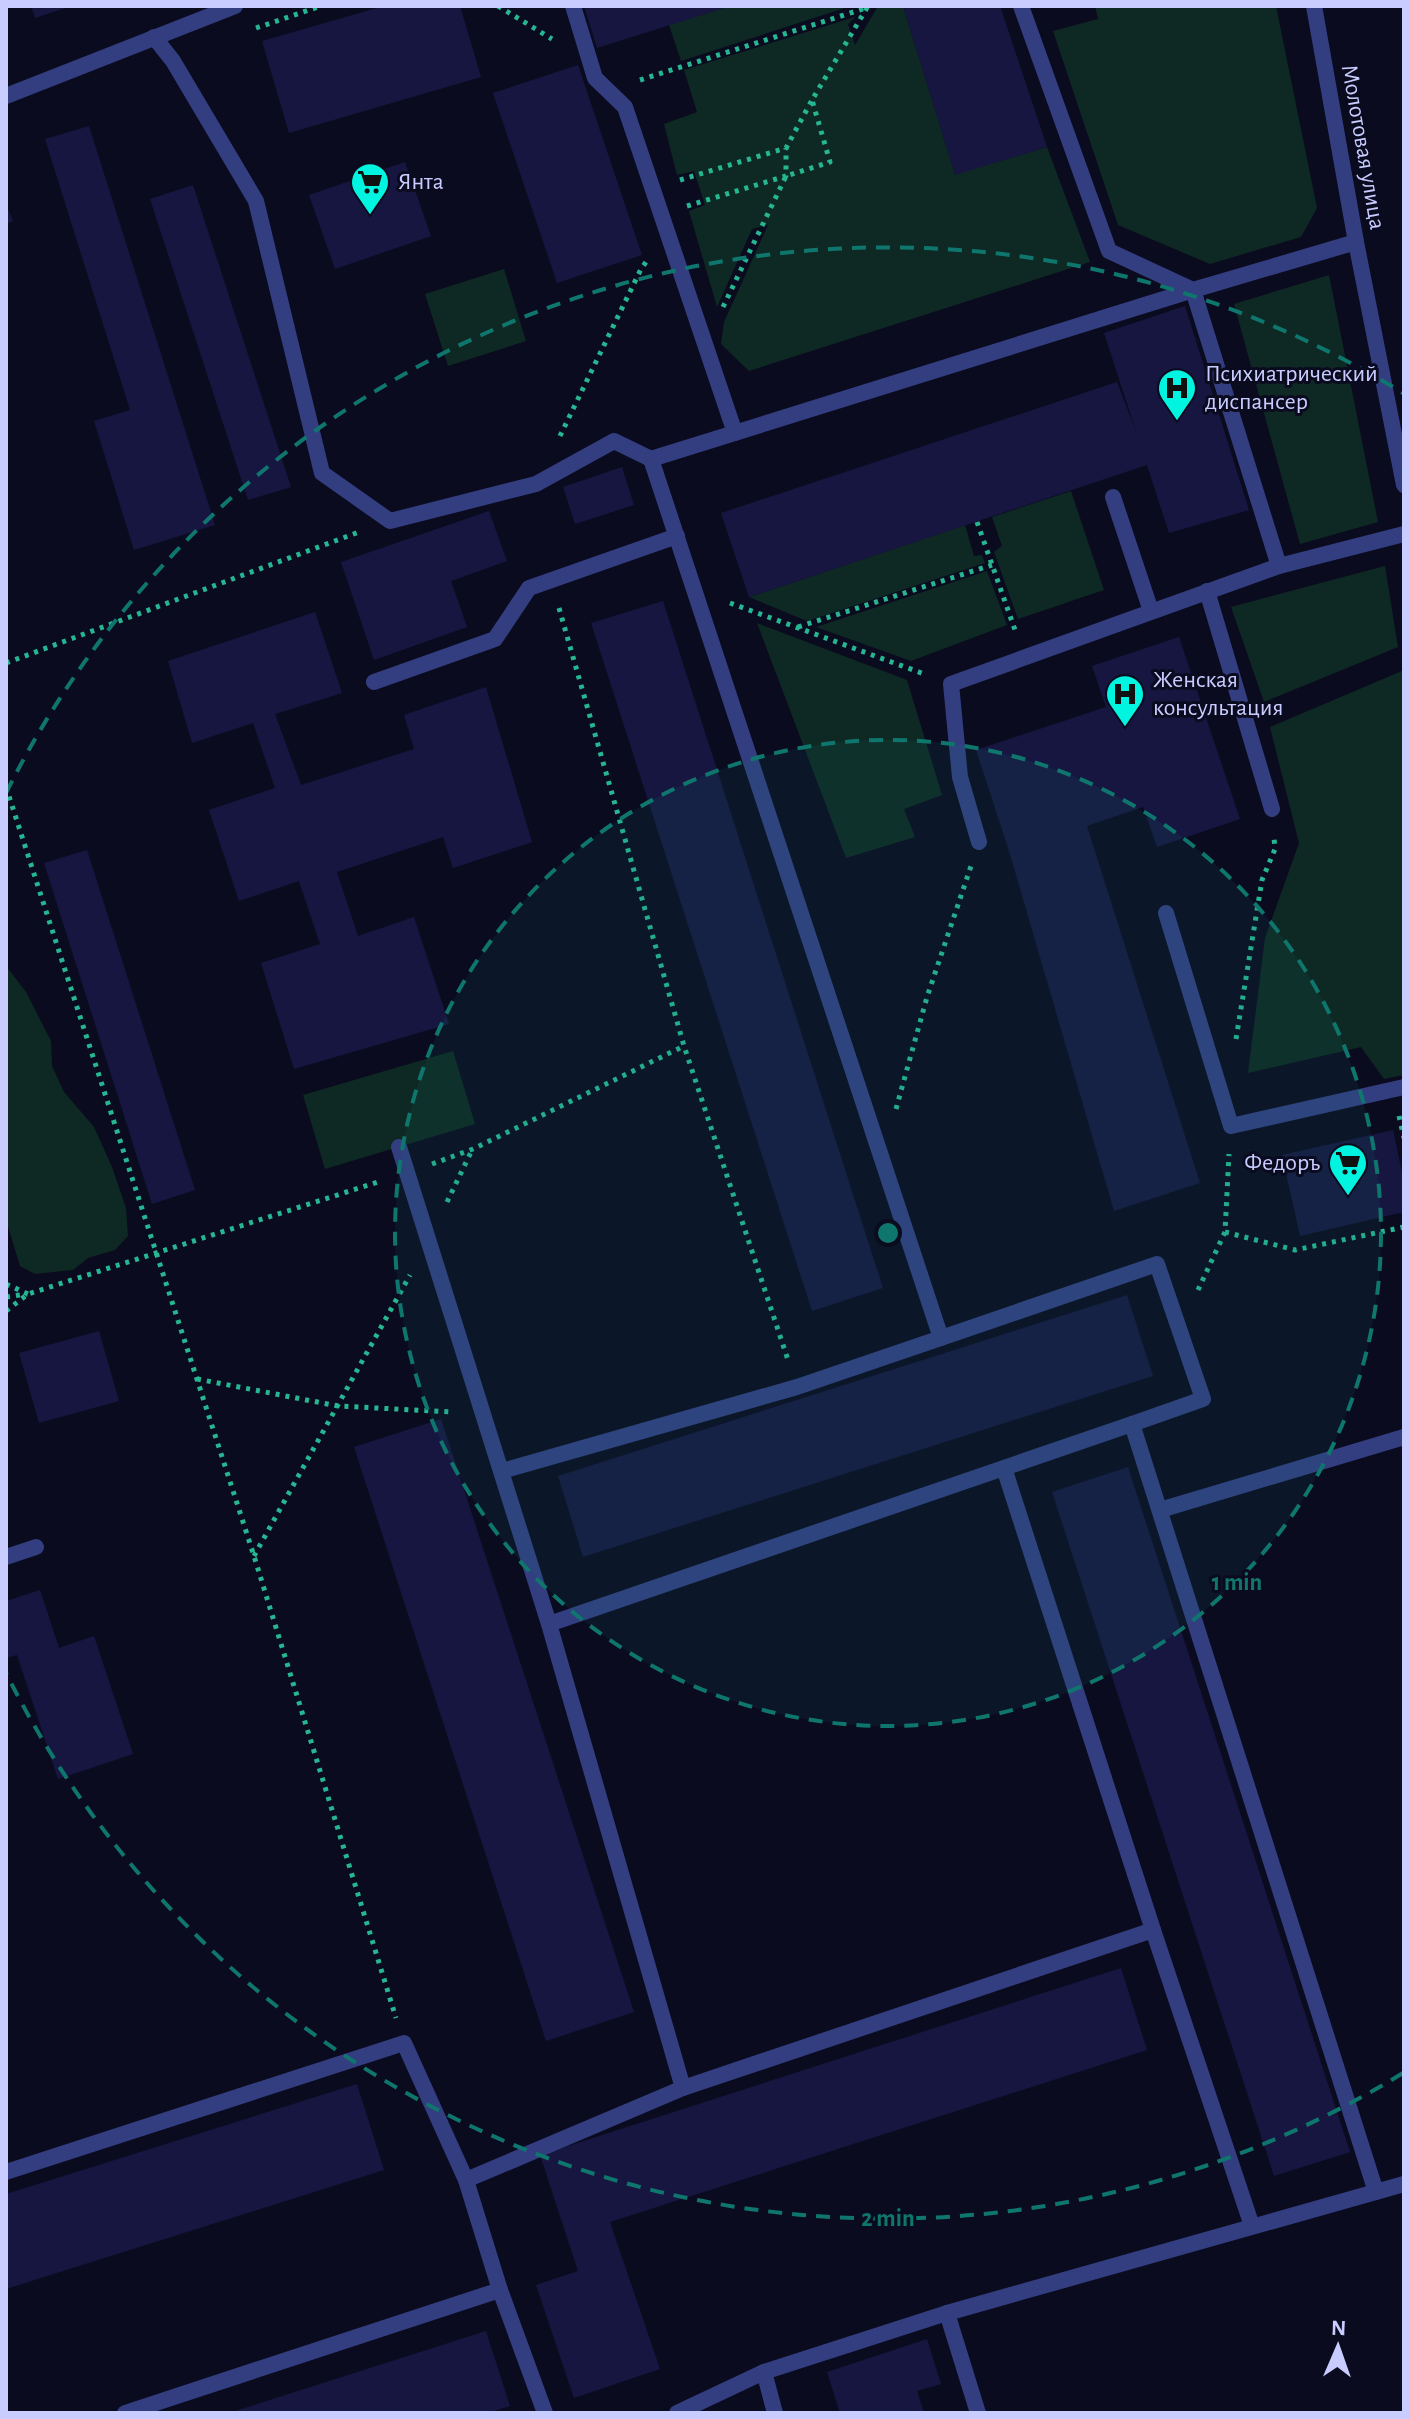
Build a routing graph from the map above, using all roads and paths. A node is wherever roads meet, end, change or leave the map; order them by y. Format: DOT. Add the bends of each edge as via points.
graph roads {
  1 [pos="235,6"];
  2 [pos="498,6"];
  3 [pos="573,6"];
  4 [pos="1021,6"];
  5 [pos="1314,6"];
  6 [pos="868,7"];
  7 [pos="210,10"];
  8 [pos="154,37"];
  9 [pos="591,63"];
  10 [pos="608,90"];
  11 [pos="6,96"];
  12 [pos="812,100"];
  13 [pos="786,148"];
  14 [pos="786,176"];
  15 [pos="652,189"];
  16 [pos="661,214"];
  17 [pos="1356,242"];
  18 [pos="1193,290"];
  19 [pos="705,344"];
  20 [pos="735,433"];
  21 [pos="1399,434"];
  22 [pos="651,459"];
  23 [pos="536,484"];
  24 [pos="1404,485"];
  25 [pos="1113,497"];
  26 [pos="390,521"];
  27 [pos="977,522"];
  28 [pos="1404,534"];
  29 [pos="677,536"];
  30 [pos="992,565"];
  31 [pos="1279,566"];
  32 [pos="551,580"];
  33 [pos="695,591"];
  34 [pos="1207,591"];
  35 [pos="1151,611"];
  36 [pos="797,628"];
  37 [pos="1024,658"];
  38 [pos="6,663"];
  39 [pos="374,682"];
  40 [pos="951,684"];
  41 [pos="6,787"];
  42 [pos="1272,809"];
  43 [pos="979,842"];
  44 [pos="1166,913"];
  45 [pos="1234,1045"];
  46 [pos="684,1046"];
  47 [pos="1404,1087"];
  48 [pos="1231,1126"];
  49 [pos="399,1147"];
  50 [pos="473,1149"];
  51 [pos="882,1161"];
  52 [pos="406,1173"];
  53 [pos="1404,1227"];
  54 [pos="1225,1232"];
  55 [pos="428,1242"];
  56 [pos="158,1253"];
  57 [pos="6,1284"];
  58 [pos="28,1294"];
  59 [pos="6,1297"];
  60 [pos="6,1311"];
  61 [pos="1180,1331"];
  62 [pos="941,1338"];
  63 [pos="197,1379"];
  64 [pos="797,1387"];
  65 [pos="338,1406"];
  66 [pos="484,1413"];
  67 [pos="1132,1424"];
  68 [pos="1404,1437"];
  69 [pos="1004,1468"];
  70 [pos="502,1471"];
  71 [pos="1160,1510"];
  72 [pos="36,1547"];
  73 [pos="254,1556"];
  74 [pos="6,1557"];
  75 [pos="549,1624"];
  76 [pos="1153,1930"];
  77 [pos="404,2043"];
  78 [pos="683,2088"];
  79 [pos="6,2172"];
  80 [pos="466,2180"];
  81 [pos="1404,2184"];
  82 [pos="1376,2192"];
  83 [pos="1252,2226"];
  84 [pos="500,2290"];
  85 [pos="947,2313"];
  86 [pos="764,2372"];
  87 [pos="125,2413"];
  88 [pos="545,2413"];
  89 [pos="677,2413"];
  90 [pos="775,2413"];
  91 [pos="978,2413"];
  1 -- 7 [label="street"];
  2 -- 9 [label="path"];
  3 -- 9 [label="street"];
  4 -- 18 [label="street" via="1109,251"];
  5 -- 17 [label="street, Молотовая улица"];
  6 -- 10 [label="path"];
  6 -- 12 [label="path"];
  7 -- 8 [label="street"];
  8 -- 11 [label="street"];
  8 -- 26 [label="street" via="256,201 322,473"];
  9 -- 10 [label="street" via="595,78"];
  10 -- 15 [label="street" via="625,107"];
  12 -- 13 [label="path"];
  12 -- 14 [label="path" via="830,162"];
  13 -- 14 [label="path"];
  13 -- 15 [label="path"];
  14 -- 16 [label="path"];
  14 -- 19 [label="path"];
  15 -- 16 [label="street"];
  16 -- 19 [label="street"];
  16 -- 23 [label="path" via="650,258"];
  17 -- 18 [label="street"];
  17 -- 21 [label="street, Молотовая улица"];
  18 -- 20 [label="street"];
  18 -- 31 [label="street"];
  19 -- 20 [label="street"];
  20 -- 22 [label="street"];
  21 -- 24 [label="street, Молотовая улица"];
  22 -- 23 [label="street" via="614,441"];
  22 -- 29 [label="street"];
  23 -- 26 [label="street"];
  25 -- 35 [label="street"];
  26 -- 38 [label="path"];
  27 -- 30 [label="path"];
  28 -- 31 [label="street"];
  29 -- 32 [label="street"];
  29 -- 33 [label="street"];
  30 -- 36 [label="path"];
  30 -- 37 [label="path"];
  31 -- 34 [label="street"];
  32 -- 39 [label="street" via="529,588 495,639"];
  32 -- 46 [label="path"];
  33 -- 36 [label="path"];
  33 -- 51 [label="street"];
  34 -- 35 [label="street"];
  34 -- 42 [label="street"];
  35 -- 37 [label="street"];
  36 -- 40 [label="path"];
  37 -- 40 [label="street"];
  40 -- 43 [label="street" via="960,777"];
  41 -- 56 [label="path"];
  42 -- 45 [label="path" via="1275,849 1262,880"];
  43 -- 51 [label="path" via="927,997"];
  44 -- 48 [label="street"];
  46 -- 50 [label="path"];
  46 -- 64 [label="path"];
  47 -- 48 [label="street"];
  48 -- 54 [label="path"];
  49 -- 52 [label="street"];
  50 -- 52 [label="path"];
  50 -- 55 [label="path"];
  51 -- 62 [label="street"];
  52 -- 55 [label="street"];
  52 -- 56 [label="path"];
  53 -- 54 [label="path" via="1295,1250"];
  54 -- 61 [label="path"];
  55 -- 65 [label="path"];
  55 -- 66 [label="street"];
  56 -- 58 [label="path"];
  56 -- 63 [label="path"];
  57 -- 58 [label="path"];
  58 -- 59 [label="path"];
  58 -- 60 [label="path"];
  61 -- 62 [label="street" via="1157,1264"];
  61 -- 67 [label="street" via="1203,1399"];
  62 -- 64 [label="street"];
  63 -- 65 [label="path"];
  63 -- 73 [label="path"];
  64 -- 70 [label="street"];
  65 -- 66 [label="path"];
  65 -- 73 [label="path"];
  66 -- 70 [label="street"];
  67 -- 69 [label="street"];
  67 -- 71 [label="street"];
  68 -- 71 [label="street"];
  69 -- 75 [label="street"];
  69 -- 76 [label="street"];
  70 -- 75 [label="street"];
  71 -- 82 [label="street"];
  72 -- 74 [label="street"];
  73 -- 77 [label="path"];
  75 -- 78 [label="street"];
  76 -- 78 [label="street"];
  76 -- 83 [label="street"];
  77 -- 79 [label="street"];
  77 -- 80 [label="street"];
  78 -- 80 [label="street"];
  80 -- 84 [label="street"];
  81 -- 82 [label="street"];
  82 -- 83 [label="street"];
  83 -- 85 [label="street"];
  84 -- 87 [label="street"];
  84 -- 88 [label="street"];
  85 -- 86 [label="street"];
  85 -- 91 [label="street"];
  86 -- 89 [label="street"];
  86 -- 90 [label="street"];
}
